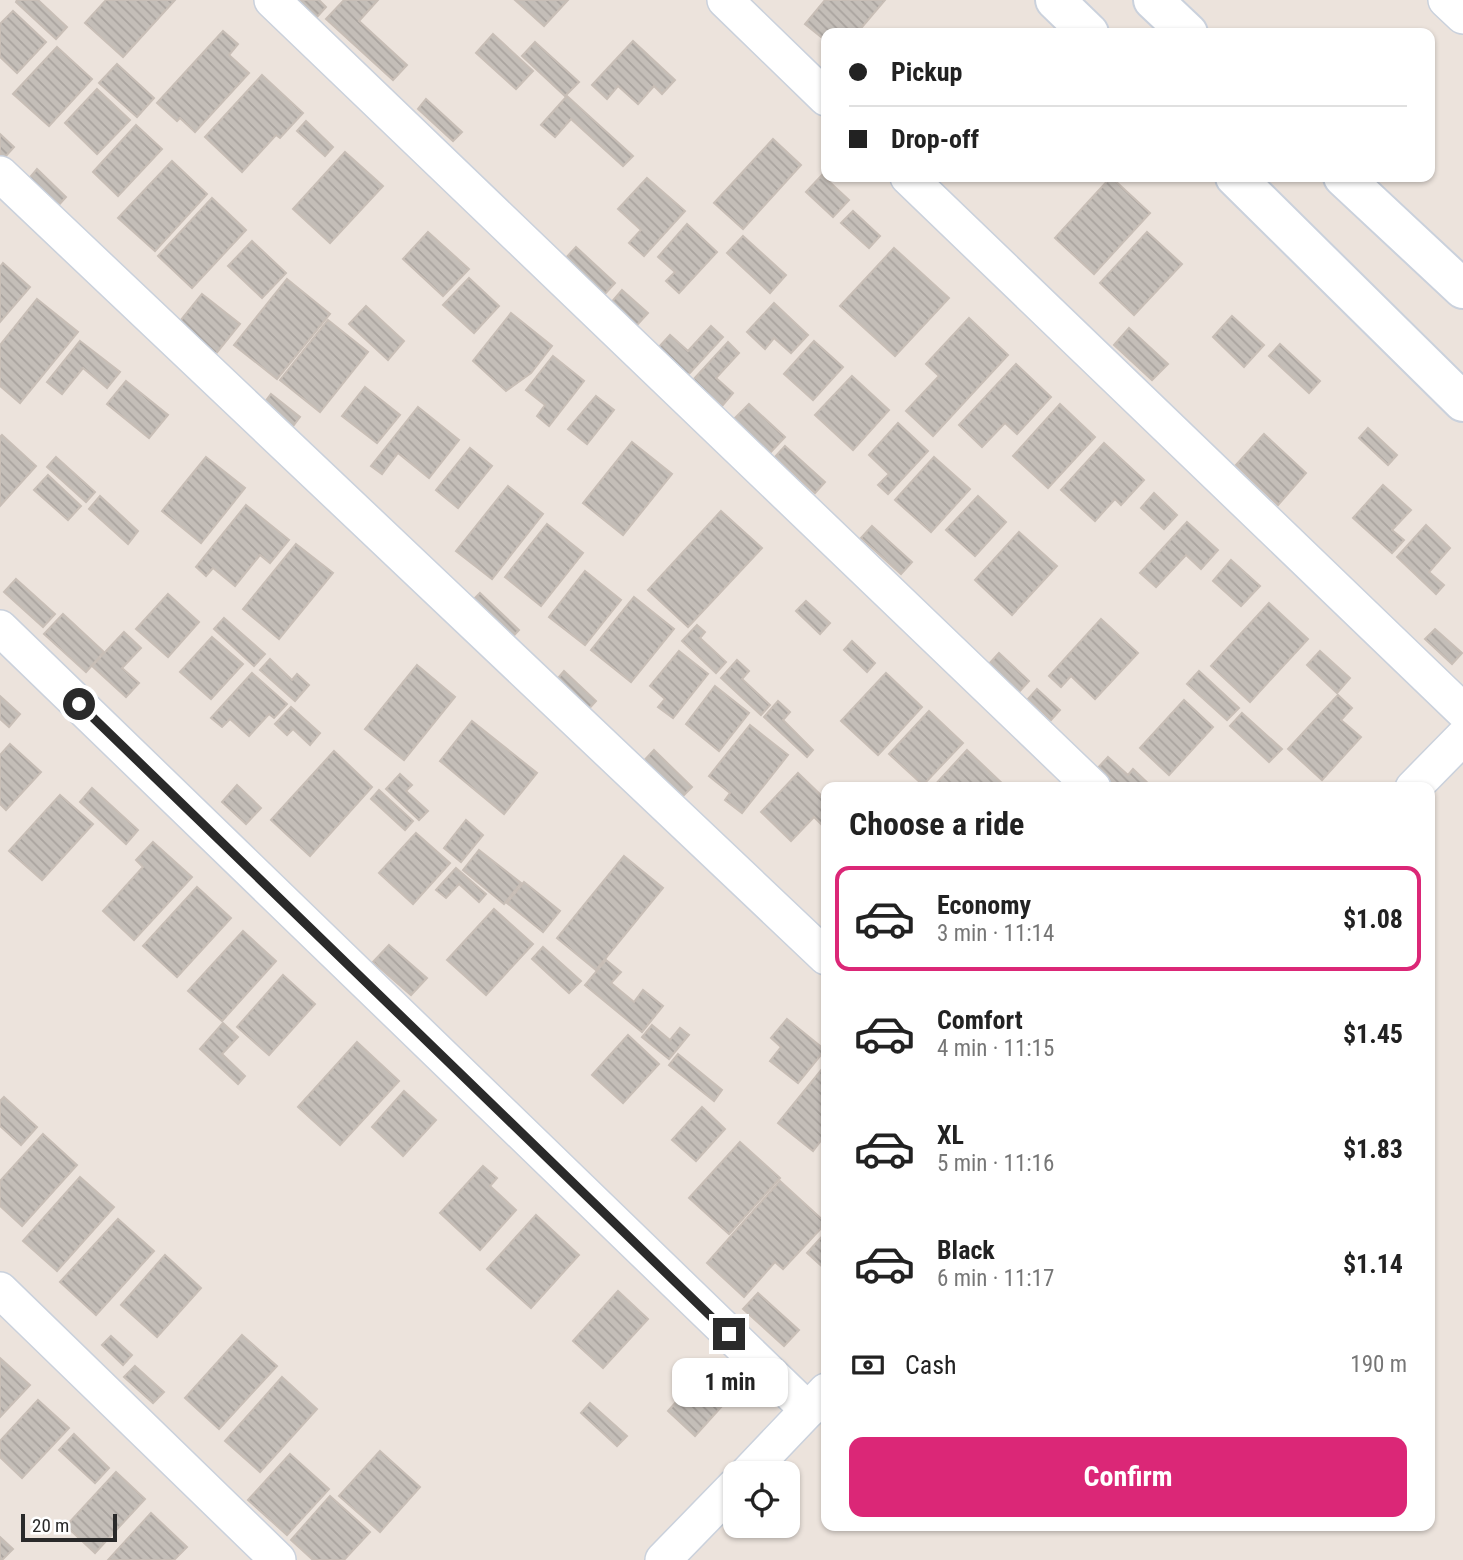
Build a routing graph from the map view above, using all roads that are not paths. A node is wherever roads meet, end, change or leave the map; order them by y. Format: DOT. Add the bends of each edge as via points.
graph roads {
  1 [pos="272,0"];
  2 [pos="725,0"];
  3 [pos="1055,0"];
  4 [pos="1153,0"];
  5 [pos="1446,0"];
  6 [pos="1463,16"];
  7 [pos="1084,28"];
  8 [pos="1183,28"];
  9 [pos="821,93"];
  10 [pos="0,174"];
  11 [pos="913,182"];
  12 [pos="1240,182"];
  13 [pos="1348,182"];
  14 [pos="1463,289"];
  15 [pos="1463,401"];
  16 [pos="0,628"];
  17 [pos="1463,711"];
  18 [pos="1463,737"];
  19 [pos="1087,782"];
  20 [pos="1419,782"];
  21 [pos="821,952"];
  22 [pos="0,1290"];
  23 [pos="817,1401"];
  24 [pos="759,1461"];
  25 [pos="723,1498"];
  26 [pos="278,1560"];
  27 [pos="663,1560"];
  1 -- 19 [label="street"];
  2 -- 9 [label="street"];
  3 -- 7 [label="street"];
  4 -- 8 [label="street"];
  5 -- 6 [label="street"];
  10 -- 21 [label="street"];
  11 -- 17 [label="street"];
  12 -- 15 [label="street"];
  13 -- 14 [label="street"];
  16 -- 23 [label="street"];
  18 -- 20 [label="street"];
  22 -- 26 [label="street"];
  23 -- 24 [label="street"];
  25 -- 27 [label="street"];
}
